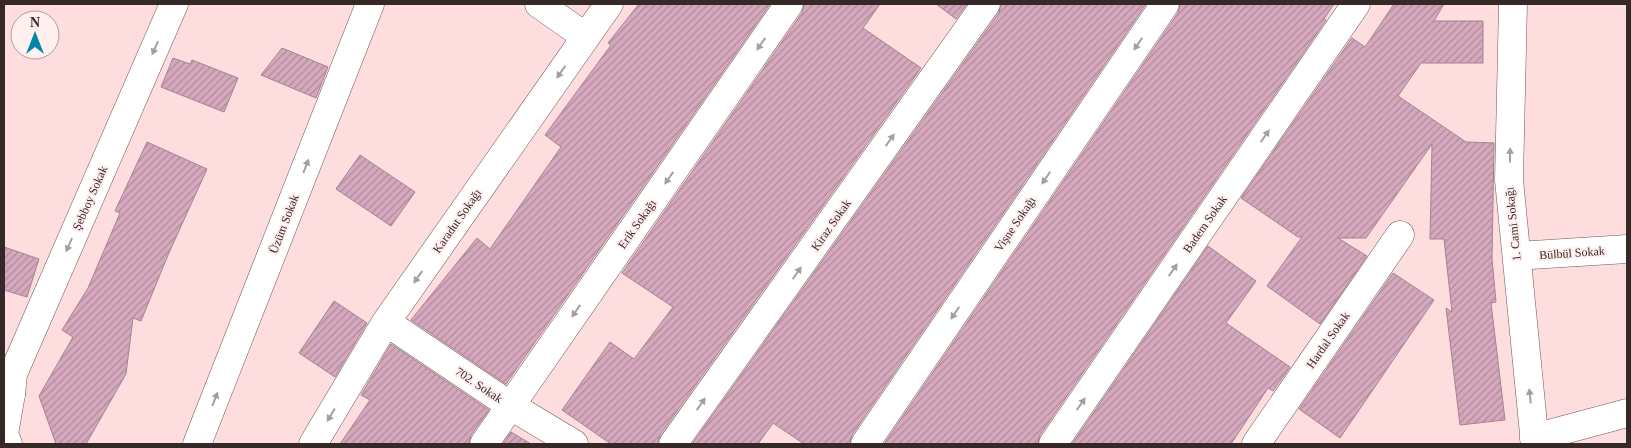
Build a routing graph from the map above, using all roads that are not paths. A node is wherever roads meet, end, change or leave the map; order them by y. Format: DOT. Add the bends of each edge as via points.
graph roads {
  1 [pos="174,4"];
  2 [pos="370,4"];
  3 [pos="539,4"];
  4 [pos="609,4"];
  5 [pos="789,4"];
  6 [pos="986,4"];
  7 [pos="1165,4"];
  8 [pos="1356,4"];
  9 [pos="1513,4"];
  10 [pos="586,37"];
  11 [pos="1400,235"];
  12 [pos="1627,249"];
  13 [pos="1517,256"];
  14 [pos="386,322"];
  15 [pos="7,393"];
  16 [pos="511,406"];
  17 [pos="1627,413"];
  18 [pos="1266,441"];
  19 [pos="1535,441"];
  20 [pos="8,444"];
  21 [pos="197,444"];
  22 [pos="313,444"];
  23 [pos="484,444"];
  24 [pos="574,444"];
  25 [pos="673,444"];
  26 [pos="865,444"];
  27 [pos="1053,444"];
  1 -- 15 [label="street, Şebboy Sokak, one-way"];
  21 -- 2 [label="street, Üzüm Sokak, one-way"];
  3 -- 10 [label="street"];
  4 -- 10 [label="street, Karadut Sokağı"];
  5 -- 16 [label="street, Erik Sokağı, one-way"];
  25 -- 6 [label="street, Kiraz Sokak, one-way"];
  7 -- 26 [label="street, Vişne Sokağı, one-way"];
  27 -- 8 [label="street, Badem Sokak, one-way"];
  13 -- 9 [label="street, 1. Cami Sokağı, one-way" via="1509,180"];
  10 -- 14 [label="street, Karadut Sokağı, one-way"];
  11 -- 18 [label="street, Hardal Sokak"];
  12 -- 13 [label="street, Bülbül Sokak"];
  19 -- 13 [label="street, 1. Cami Sokağı, one-way"];
  14 -- 16 [label="street, 702. Sokak"];
  14 -- 22 [label="street, Karadut Sokağı, one-way"];
  15 -- 20 [label="street, Şebboy Sokak" via="4,434"];
  16 -- 23 [label="street, Erik Sokağı"];
  16 -- 24 [label="street, 702. Sokak"];
  17 -- 19 [label="street"];
}
